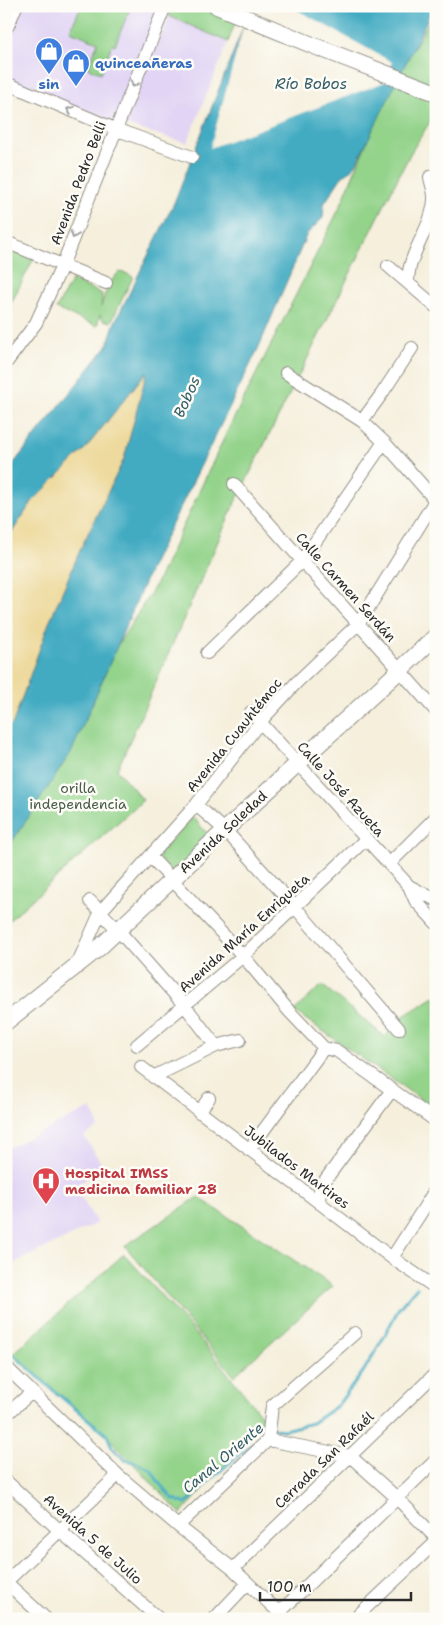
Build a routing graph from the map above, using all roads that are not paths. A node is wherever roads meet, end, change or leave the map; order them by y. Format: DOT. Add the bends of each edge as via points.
graph roads {
  1 [pos="14,6"];
  2 [pos="165,6"];
  3 [pos="217,6"];
  4 [pos="6,25"];
  5 [pos="6,83"];
  6 [pos="436,92"];
  7 [pos="115,130"];
  8 [pos="192,157"];
  9 [pos="433,176"];
  10 [pos="6,242"];
  11 [pos="62,266"];
  12 [pos="388,266"];
  13 [pos="408,282"];
  14 [pos="106,284"];
  15 [pos="436,307"];
  16 [pos="412,348"];
  17 [pos="6,363"];
  18 [pos="286,373"];
  19 [pos="362,421"];
  20 [pos="384,442"];
  21 [pos="234,484"];
  22 [pos="436,500"];
  23 [pos="302,561"];
  24 [pos="359,623"];
  25 [pos="436,636"];
  26 [pos="207,653"];
  27 [pos="400,670"];
  28 [pos="436,711"];
  29 [pos="251,712"];
  30 [pos="260,722"];
  31 [pos="297,764"];
  32 [pos="196,805"];
  33 [pos="435,818"];
  34 [pos="224,830"];
  35 [pos="366,839"];
  36 [pos="150,856"];
  37 [pos="389,864"];
  38 [pos="172,880"];
  39 [pos="409,886"];
  40 [pos="436,900"];
  41 [pos="90,901"];
  42 [pos="296,907"];
  43 [pos="101,911"];
  44 [pos="436,923"];
  45 [pos="118,930"];
  46 [pos="243,956"];
  47 [pos="76,967"];
  48 [pos="185,1006"];
  49 [pos="6,1022"];
  50 [pos="399,1029"];
  51 [pos="240,1040"];
  52 [pos="138,1045"];
  53 [pos="216,1046"];
  54 [pos="324,1048"];
  55 [pos="141,1067"];
  56 [pos="153,1077"];
  57 [pos="392,1090"];
  58 [pos="209,1098"];
  59 [pos="199,1112"];
  60 [pos="436,1121"];
  61 [pos="249,1150"];
  62 [pos="436,1189"];
  63 [pos="319,1203"];
  64 [pos="392,1258"];
  65 [pos="436,1288"];
  66 [pos="355,1332"];
  67 [pos="6,1367"];
  68 [pos="436,1373"];
  69 [pos="32,1392"];
  70 [pos="6,1415"];
  71 [pos="268,1440"];
  72 [pos="350,1456"];
  73 [pos="436,1460"];
  74 [pos="118,1475"];
  75 [pos="6,1481"];
  76 [pos="397,1498"];
  77 [pos="178,1526"];
  78 [pos="59,1530"];
  79 [pos="436,1538"];
  80 [pos="436,1542"];
  81 [pos="233,1569"];
  82 [pos="6,1582"];
  83 [pos="248,1583"];
  84 [pos="282,1616"];
  85 [pos="46,1619"];
  86 [pos="159,1619"];
  87 [pos="214,1619"];
  88 [pos="354,1619"];
  1 -- 4 [label="main road"];
  2 -- 7 [label="street, Avenida Pedro Belli, one-way"];
  3 -- 6 [label="main road"];
  7 -- 5 [label="street, one-way"];
  7 -- 8 [label="street"];
  7 -- 11 [label="street, Avenida Pedro Belli, one-way"];
  9 -- 13 [label="street" via="434,201 413,254"];
  10 -- 11 [label="street"];
  11 -- 14 [label="street"];
  11 -- 17 [label="street, Avenida Pedro Belli" via="36,323"];
  12 -- 13 [label="street"];
  13 -- 15 [label="street"];
  16 -- 19 [label="street"];
  18 -- 19 [label="street"];
  19 -- 20 [label="street"];
  20 -- 22 [label="street"];
  20 -- 23 [label="street"];
  21 -- 23 [label="street, Calle Carmen Serdán"];
  22 -- 24 [label="street, Avenida Cuauhtémoc"];
  23 -- 24 [label="street, Calle Carmen Serdán"];
  23 -- 26 [label="street"];
  24 -- 27 [label="street, Calle Carmen Serdán"];
  24 -- 30 [label="street, Avenida Cuauhtémoc"];
  25 -- 27 [label="main road, Avenida Soledad"];
  27 -- 28 [label="street, Calle Carmen Serdán"];
  27 -- 31 [label="main road, Avenida Soledad"];
  29 -- 30 [label="street, Calle José Azueta"];
  30 -- 31 [label="street, Calle José Azueta"];
  30 -- 32 [label="street, Avenida Cuauhtémoc"];
  31 -- 34 [label="main road, Avenida Soledad"];
  31 -- 35 [label="street, Calle José Azueta"];
  32 -- 34 [label="street"];
  32 -- 36 [label="street, Avenida Cuauhtémoc"];
  33 -- 37 [label="street"];
  34 -- 38 [label="main road, Avenida Soledad"];
  34 -- 42 [label="street"];
  35 -- 37 [label="street, Calle José Azueta"];
  35 -- 42 [label="street, Avenida María Enriqueta"];
  36 -- 38 [label="street"];
  36 -- 43 [label="street, Avenida Cuauhtémoc"];
  37 -- 39 [label="street, Calle José Azueta"];
  38 -- 45 [label="main road, Avenida Soledad"];
  38 -- 46 [label="street"];
  39 -- 40 [label="street, Calle José Azueta"];
  39 -- 44 [label="street, Calle José Azueta" via="415,900"];
  41 -- 43 [label="street"];
  42 -- 46 [label="street, Avenida María Enriqueta"];
  42 -- 50 [label="street"];
  43 -- 45 [label="street"];
  43 -- 47 [label="street, Avenida Cuauhtémoc"];
  45 -- 47 [label="main road, Avenida Soledad"];
  45 -- 48 [label="street"];
  46 -- 48 [label="street, Avenida María Enriqueta"];
  46 -- 54 [label="street"];
  47 -- 49 [label="main road, Avenida Soledad"];
  48 -- 52 [label="street, Avenida María Enriqueta"];
  48 -- 53 [label="street"];
  51 -- 53 [label="street"];
  53 -- 56 [label="street"];
  54 -- 57 [label="street" via="337,1051"];
  54 -- 61 [label="street"];
  55 -- 56 [label="street, Jubilados Martires"];
  56 -- 59 [label="street, Jubilados Martires"];
  57 -- 60 [label="street"];
  57 -- 63 [label="street" via="323,1183"];
  58 -- 59 [label="street"];
  59 -- 61 [label="street, Jubilados Martires"];
  61 -- 63 [label="street, Jubilados Martires"];
  62 -- 64 [label="street"];
  63 -- 64 [label="street, Jubilados Martires"];
  64 -- 65 [label="street, Jubilados Martires"];
  66 -- 71 [label="street" via="272,1406"];
  67 -- 69 [label="street"];
  68 -- 72 [label="street, Cerrada San Rafaél"];
  69 -- 70 [label="street"];
  69 -- 74 [label="street"];
  71 -- 72 [label="street"];
  71 -- 77 [label="street"];
  72 -- 76 [label="street"];
  72 -- 81 [label="street, Cerrada San Rafaél"];
  73 -- 76 [label="street"];
  74 -- 77 [label="street"];
  74 -- 78 [label="street"];
  75 -- 78 [label="street, Avenida 5 de Julio"];
  76 -- 79 [label="street"];
  76 -- 84 [label="street"];
  77 -- 81 [label="street"];
  78 -- 82 [label="street"];
  78 -- 86 [label="street, Avenida 5 de Julio"];
  80 -- 88 [label="street"];
  81 -- 83 [label="street"];
  82 -- 85 [label="street"];
  83 -- 84 [label="street"];
  83 -- 87 [label="street"];
}
